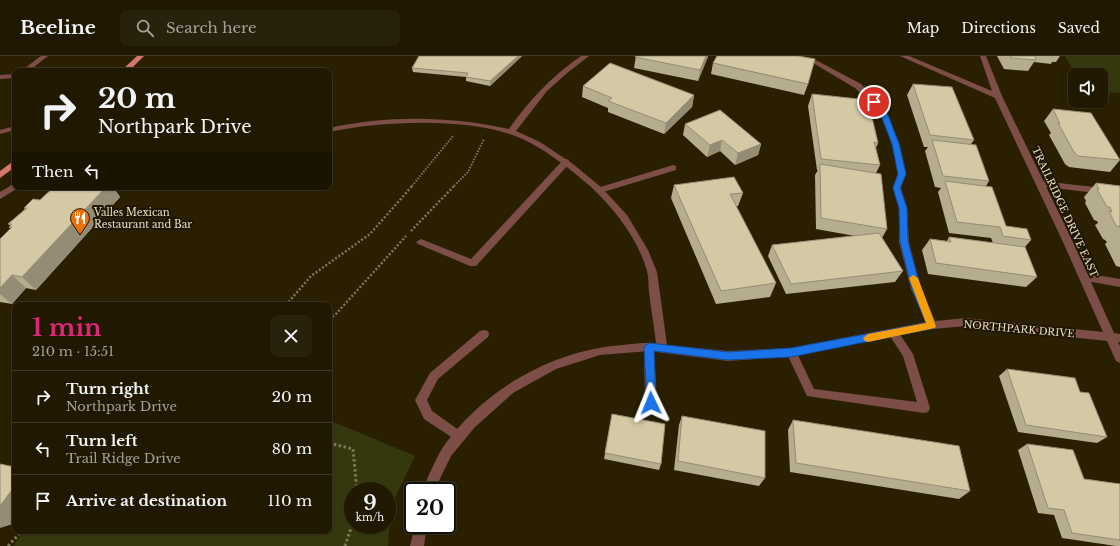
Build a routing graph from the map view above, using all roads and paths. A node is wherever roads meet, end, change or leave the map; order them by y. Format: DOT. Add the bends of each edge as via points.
graph roads {
  1 [pos="45,56"];
  2 [pos="141,56"];
  3 [pos="586,56"];
  4 [pos="800,56"];
  5 [pos="903,56"];
  6 [pos="983,56"];
  7 [pos="30,68"];
  8 [pos="128,68"];
  9 [pos="12,76"];
  10 [pos="0,77"];
  11 [pos="998,96"];
  12 [pos="12,129"];
  13 [pos="332,129"];
  14 [pos="511,132"];
  15 [pos="0,133"];
  16 [pos="456,133"];
  17 [pos="12,135"];
  18 [pos="566,162"];
  19 [pos="12,165"];
  20 [pos="673,168"];
  21 [pos="0,175"];
  22 [pos="1041,184"];
  23 [pos="12,188"];
  24 [pos="600,190"];
  25 [pos="1120,193"];
  26 [pos="0,196"];
  27 [pos="421,242"];
  28 [pos="1084,277"];
  29 [pos="1120,283"];
  30 [pos="289,302"];
  31 [pos="932,326"];
  32 [pos="892,333"];
  33 [pos="484,334"];
  34 [pos="1115,338"];
  35 [pos="649,347"];
  36 [pos="662,347"];
  37 [pos="791,352"];
  38 [pos="1120,358"];
  39 [pos="651,403"];
  40 [pos="459,437"];
  41 [pos="332,444"];
  42 [pos="356,482"];
  43 [pos="432,482"];
  44 [pos="19,534"];
  45 [pos="349,534"];
  46 [pos="420,534"];
  47 [pos="8,546"];
  48 [pos="345,546"];
  49 [pos="418,546"];
  1 -- 7 [label="street"];
  2 -- 8 [label="main road"];
  3 -- 14 [label="street" via="558,76 532,102"];
  4 -- 31 [label="street" via="858,86 882,110 896,144 902,174 896,188 903,208 904,242 916,289"];
  5 -- 11 [label="street"];
  6 -- 11 [label="street, TRAILRIDGE DRIVE EAST"];
  9 -- 10 [label="street"];
  11 -- 22 [label="street, TRAILRIDGE DRIVE EAST"];
  12 -- 15 [label="street"];
  13 -- 14 [label="street" via="372,123 419,122"];
  14 -- 18 [label="street" via="541,146"];
  15 -- 17 [label="street"];
  16 -- 30 [label="path" via="370,234 311,276"];
  18 -- 24 [label="street" via="579,170"];
  18 -- 27 [label="street" via="472,263"];
  19 -- 21 [label="main road"];
  20 -- 24 [label="street"];
  22 -- 25 [label="street"];
  22 -- 28 [label="street, TRAILRIDGE DRIVE EAST"];
  23 -- 26 [label="street"];
  24 -- 36 [label="street" via="611,200 631,228 652,271"];
  28 -- 29 [label="street"];
  28 -- 34 [label="street, TRAILRIDGE DRIVE EAST"];
  31 -- 32 [label="street, NORTHPARK DRIVE"];
  31 -- 34 [label="street, NORTHPARK DRIVE" via="967,322"];
  32 -- 37 [label="street, NORTHPARK DRIVE"];
  32 -- 37 [label="street" via="908,354 924,408 812,393"];
  33 -- 40 [label="street" via="434,376 422,400 428,415"];
  34 -- 38 [label="street, TRAILRIDGE DRIVE EAST"];
  35 -- 36 [label="street, NORTHPARK DRIVE"];
  35 -- 39 [label="street"];
  35 -- 40 [label="street, NORTHPARK DRIVE" via="600,351 553,365 509,390"];
  36 -- 37 [label="street, NORTHPARK DRIVE" via="728,356"];
  40 -- 43 [label="street, NORTHPARK DRIVE" via="447,452"];
  41 -- 42 [label="path" via="353,449"];
  44 -- 47 [label="path"];
  45 -- 48 [label="path"];
  46 -- 49 [label="street"];
}
